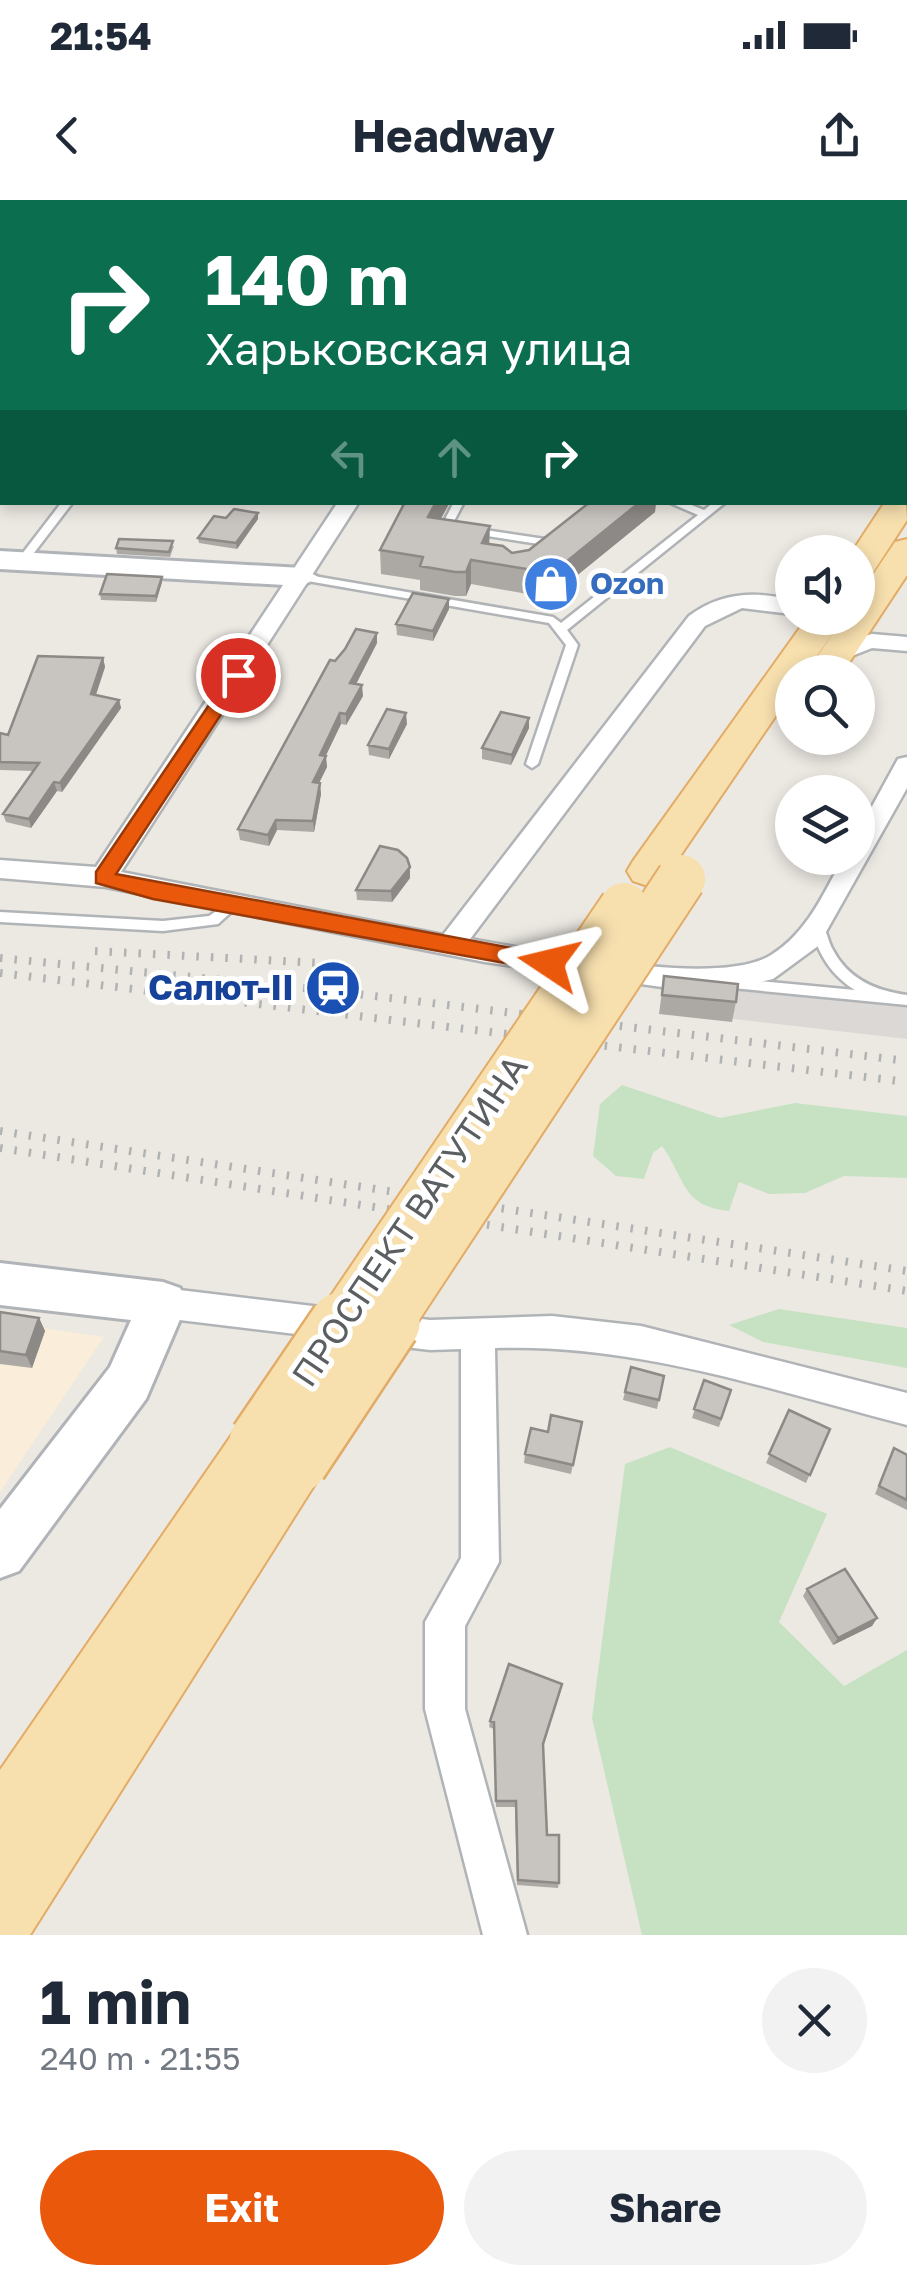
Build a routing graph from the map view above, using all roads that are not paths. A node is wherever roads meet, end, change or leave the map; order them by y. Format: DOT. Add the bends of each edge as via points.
graph roads {
  1 [pos="55,505"];
  2 [pos="65,505"];
  3 [pos="347,505"];
  4 [pos="458,505"];
  5 [pos="681,505"];
  6 [pos="718,505"];
  7 [pos="900,505"];
  8 [pos="706,515"];
  9 [pos="557,532"];
  10 [pos="545,542"];
  11 [pos="875,543"];
  12 [pos="907,550"];
  13 [pos="534,551"];
  14 [pos="20,553"];
  15 [pos="302,577"];
  16 [pos="875,599"];
  17 [pos="775,617"];
  18 [pos="875,623"];
  19 [pos="560,630"];
  20 [pos="816,635"];
  21 [pos="902,642"];
  22 [pos="775,741"];
  23 [pos="532,764"];
  24 [pos="907,765"];
  25 [pos="875,823"];
  26 [pos="0,869"];
  27 [pos="664,875"];
  28 [pos="847,875"];
  29 [pos="104,878"];
  30 [pos="231,906"];
  31 [pos="0,917"];
  32 [pos="818,928"];
  33 [pos="450,945"];
  34 [pos="713,982"];
  35 [pos="887,999"];
  36 [pos="907,1000"];
  37 [pos="0,1284"];
  38 [pos="163,1303"];
  39 [pos="478,1335"];
  40 [pos="907,1410"];
  41 [pos="278,1452"];
  42 [pos="0,1552"];
  43 [pos="0,1828"];
  44 [pos="0,1919"];
  45 [pos="505,1935"];
  1 -- 14 [label="lane"];
  2 -- 14 [label="lane"];
  3 -- 15 [label="street"];
  4 -- 10 [label="lane" via="446,528"];
  5 -- 8 [label="lane"];
  6 -- 8 [label="lane"];
  7 -- 11 [label="main road"];
  8 -- 19 [label="lane"];
  9 -- 10 [label="lane"];
  10 -- 13 [label="lane"];
  12 -- 16 [label="main road, ПРОСПЕКТ ВАТУТИНА"];
  14 -- 15 [label="street"];
  15 -- 19 [label="lane" via="553,620"];
  15 -- 29 [label="street"];
  17 -- 33 [label="street" via="736,600 696,621"];
  18 -- 21 [label="street"];
  19 -- 23 [label="lane" via="572,645"];
  20 -- 21 [label="street" via="856,644"];
  20 -- 27 [label="main road, ПРОСПЕКТ ВАТУТИНА"];
  22 -- 27 [label="main road, ПРОСПЕКТ ВАТУТИНА"];
  24 -- 25 [label="street"];
  26 -- 29 [label="street"];
  27 -- 41 [label="main road, ПРОСПЕКТ ВАТУТИНА, bridge"];
  28 -- 32 [label="street"];
  29 -- 30 [label="street"];
  30 -- 31 [label="lane" via="213,920 164,926"];
  30 -- 33 [label="street"];
  32 -- 34 [label="street" via="795,953 763,972"];
  32 -- 35 [label="lane" via="824,956 849,982"];
  33 -- 34 [label="street"];
  34 -- 35 [label="lane"];
  35 -- 36 [label="lane"];
  37 -- 38 [label="street"];
  38 -- 39 [label="street"];
  38 -- 42 [label="street" via="128,1383"];
  39 -- 40 [label="street" via="552,1331 641,1340"];
  39 -- 45 [label="street" via="480,1562 445,1622 444,1709"];
  41 -- 43 [label="main road, ПРОСПЕКТ ВАТУТИНА"];
  41 -- 44 [label="main road, ПРОСПЕКТ ВАТУТИНА"];
}
